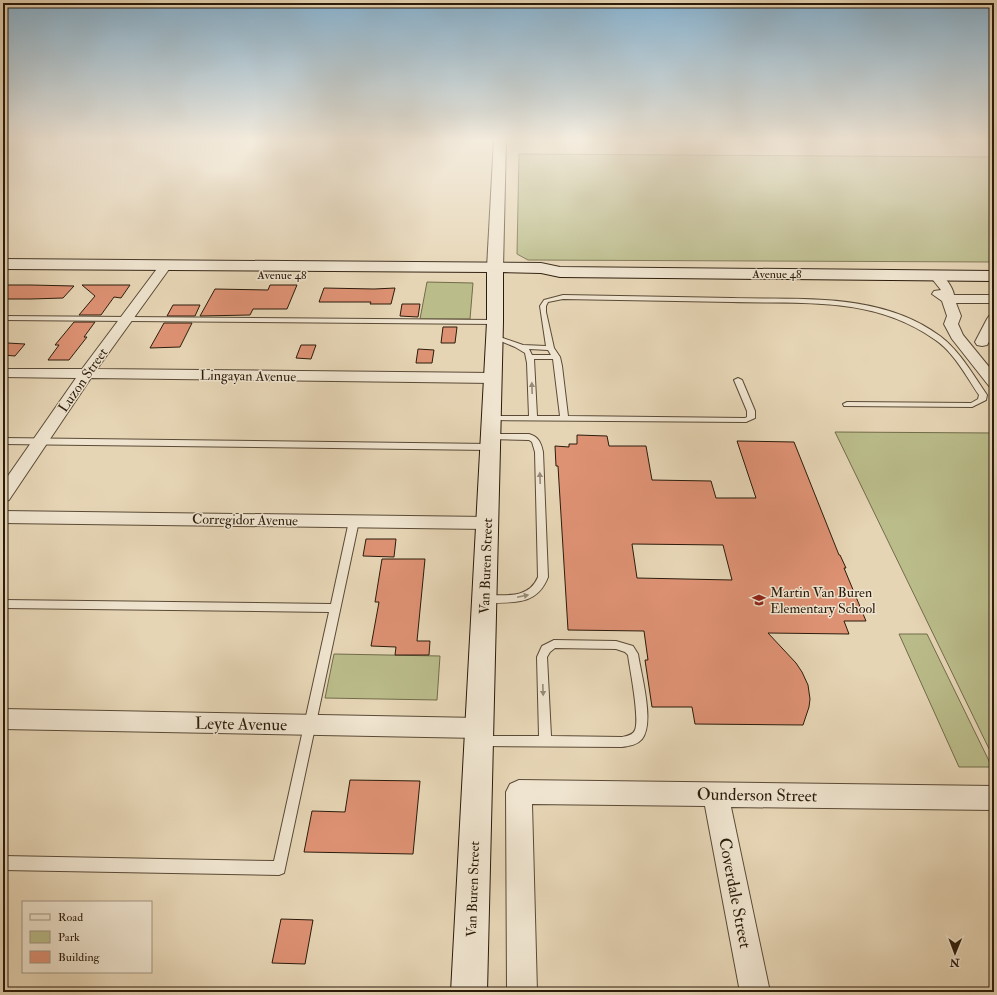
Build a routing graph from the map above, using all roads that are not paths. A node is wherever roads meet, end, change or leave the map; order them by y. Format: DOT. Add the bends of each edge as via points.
graph roads {
  1 [pos="498,185"];
  2 [pos="3,264"];
  3 [pos="163,270"];
  4 [pos="495,272"];
  5 [pos="3,273"];
  6 [pos="928,275"];
  7 [pos="994,276"];
  8 [pos="948,299"];
  9 [pos="992,302"];
  10 [pos="3,318"];
  11 [pos="127,319"];
  12 [pos="994,319"];
  13 [pos="495,330"];
  14 [pos="982,342"];
  15 [pos="522,347"];
  16 [pos="550,348"];
  17 [pos="530,357"];
  18 [pos="556,358"];
  19 [pos="3,373"];
  20 [pos="86,374"];
  21 [pos="493,378"];
  22 [pos="738,380"];
  23 [pos="994,383"];
  24 [pos="847,404"];
  25 [pos="533,418"];
  26 [pos="564,418"];
  27 [pos="491,434"];
  28 [pos="3,442"];
  29 [pos="40,442"];
  30 [pos="3,496"];
  31 [pos="3,517"];
  32 [pos="354,521"];
  33 [pos="487,523"];
  34 [pos="484,599"];
  35 [pos="3,604"];
  36 [pos="335,608"];
  37 [pos="3,719"];
  38 [pos="310,725"];
  39 [pos="479,734"];
  40 [pos="545,742"];
  41 [pos="716,795"];
  42 [pos="994,798"];
  43 [pos="3,863"];
  44 [pos="469,992"];
  45 [pos="522,992"];
  46 [pos="755,992"];
  1 -- 4 [label="main road, Van Buren Street"];
  2 -- 3 [label="main road, Avenue 48"];
  3 -- 4 [label="main road, Avenue 48"];
  3 -- 5 [label="main road, Avenue 48"];
  3 -- 11 [label="street, Luzon Street"];
  4 -- 6 [label="main road, Avenue 48" via="542,277 560,272"];
  4 -- 13 [label="main road, Van Buren Street"];
  6 -- 7 [label="main road, Avenue 48"];
  6 -- 8 [label="street" via="933,290"];
  8 -- 9 [label="street"];
  8 -- 23 [label="street" via="954,316 951,324"];
  10 -- 11 [label="lane"];
  11 -- 13 [label="lane"];
  11 -- 20 [label="street, Luzon Street"];
  12 -- 14 [label="street"];
  13 -- 15 [label="lane"];
  13 -- 21 [label="main road, Van Buren Street"];
  15 -- 16 [label="lane"];
  15 -- 17 [label="lane"];
  16 -- 18 [label="lane"];
  16 -- 24 [label="lane" via="543,306 546,301 563,297 850,304 882,310 938,339 960,362 982,395 982,400 978,403 967,405"];
  17 -- 18 [label="lane"];
  25 -- 17 [label="lane, one-way"];
  18 -- 26 [label="lane"];
  19 -- 20 [label="street, Lingayan Avenue"];
  20 -- 21 [label="street, Lingayan Avenue"];
  20 -- 29 [label="street, Luzon Street"];
  21 -- 27 [label="main road, Van Buren Street"];
  22 -- 26 [label="lane" via="751,411 751,418 746,420"];
  25 -- 26 [label="lane"];
  25 -- 27 [label="lane"];
  27 -- 29 [label="lane"];
  27 -- 33 [label="main road, Van Buren Street"];
  34 -- 27 [label="lane, one-way" via="522,598 532,594 542,584 543,577 537,442 529,437"];
  28 -- 29 [label="lane"];
  29 -- 30 [label="street, Luzon Street"];
  31 -- 32 [label="street, Corregidor Avenue"];
  32 -- 33 [label="street, Corregidor Avenue"];
  32 -- 36 [label="lane"];
  33 -- 34 [label="main road, Van Buren Street"];
  34 -- 39 [label="main road, Van Buren Street"];
  35 -- 36 [label="lane"];
  36 -- 38 [label="lane"];
  37 -- 38 [label="street, Leyte Avenue"];
  38 -- 39 [label="street, Leyte Avenue"];
  38 -- 43 [label="lane" via="279,868"];
  39 -- 40 [label="lane"];
  39 -- 44 [label="main road, Van Buren Street"];
  40 -- 40 [label="lane, one-way" via="622,742 631,741 637,736 641,729 641,718 633,654 629,649 616,645 548,646 542,657"];
  41 -- 42 [label="street, Ounderson Street"];
  41 -- 45 [label="street, Ounderson Street" via="519,792"];
  41 -- 46 [label="street, Coverdale Street"];
}
